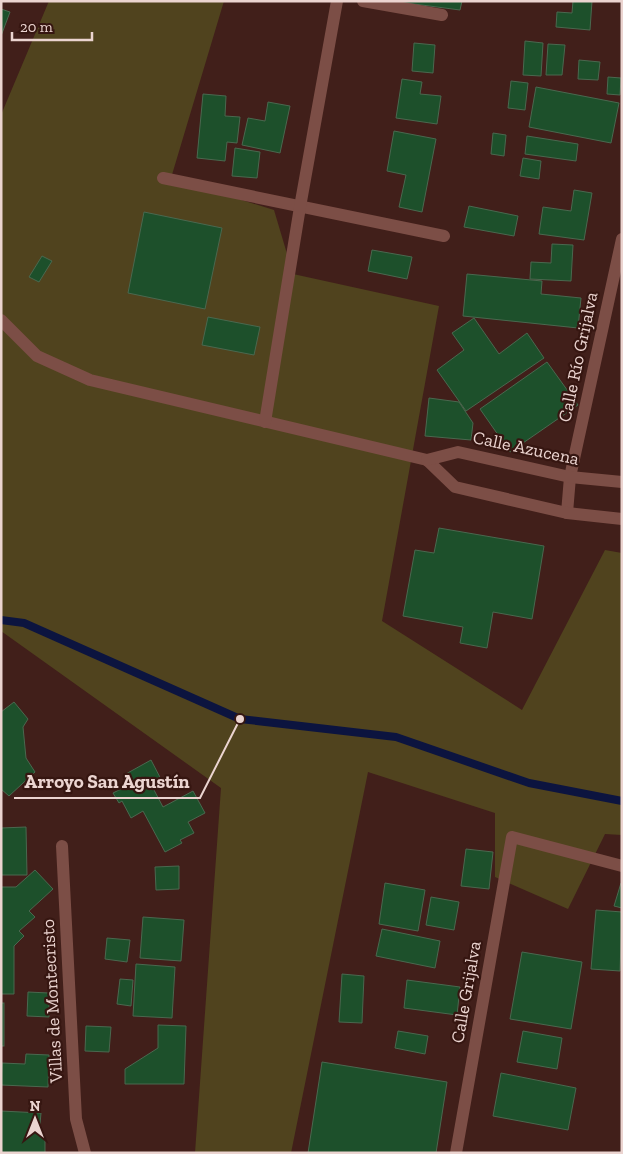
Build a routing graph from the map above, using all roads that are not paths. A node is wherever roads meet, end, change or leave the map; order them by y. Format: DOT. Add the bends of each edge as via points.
graph roads {
  1 [pos="337,1"];
  2 [pos="363,1"];
  3 [pos="442,15"];
  4 [pos="163,178"];
  5 [pos="300,207"];
  6 [pos="444,236"];
  7 [pos="622,239"];
  8 [pos="1,320"];
  9 [pos="264,422"];
  10 [pos="428,460"];
  11 [pos="570,477"];
  12 [pos="622,482"];
  13 [pos="567,513"];
  14 [pos="622,519"];
  15 [pos="62,846"];
  16 [pos="622,866"];
  17 [pos="85,1153"];
  18 [pos="456,1153"];
  1 -- 5 [label="street"];
  2 -- 3 [label="street"];
  4 -- 5 [label="street"];
  5 -- 6 [label="street"];
  5 -- 9 [label="street"];
  7 -- 11 [label="street, Calle Río Grijalva"];
  8 -- 9 [label="street" via="37,356 90,380"];
  9 -- 10 [label="street"];
  10 -- 11 [label="street, Calle Azucena" via="458,452"];
  10 -- 13 [label="street" via="455,487"];
  11 -- 12 [label="street, Calle Azucena"];
  11 -- 13 [label="street, Calle Río Grijalva"];
  13 -- 14 [label="street"];
  15 -- 17 [label="street, Villas de Montecristo" via="76,1119"];
  16 -- 18 [label="street, Calle Grijalva" via="512,837"];
}
